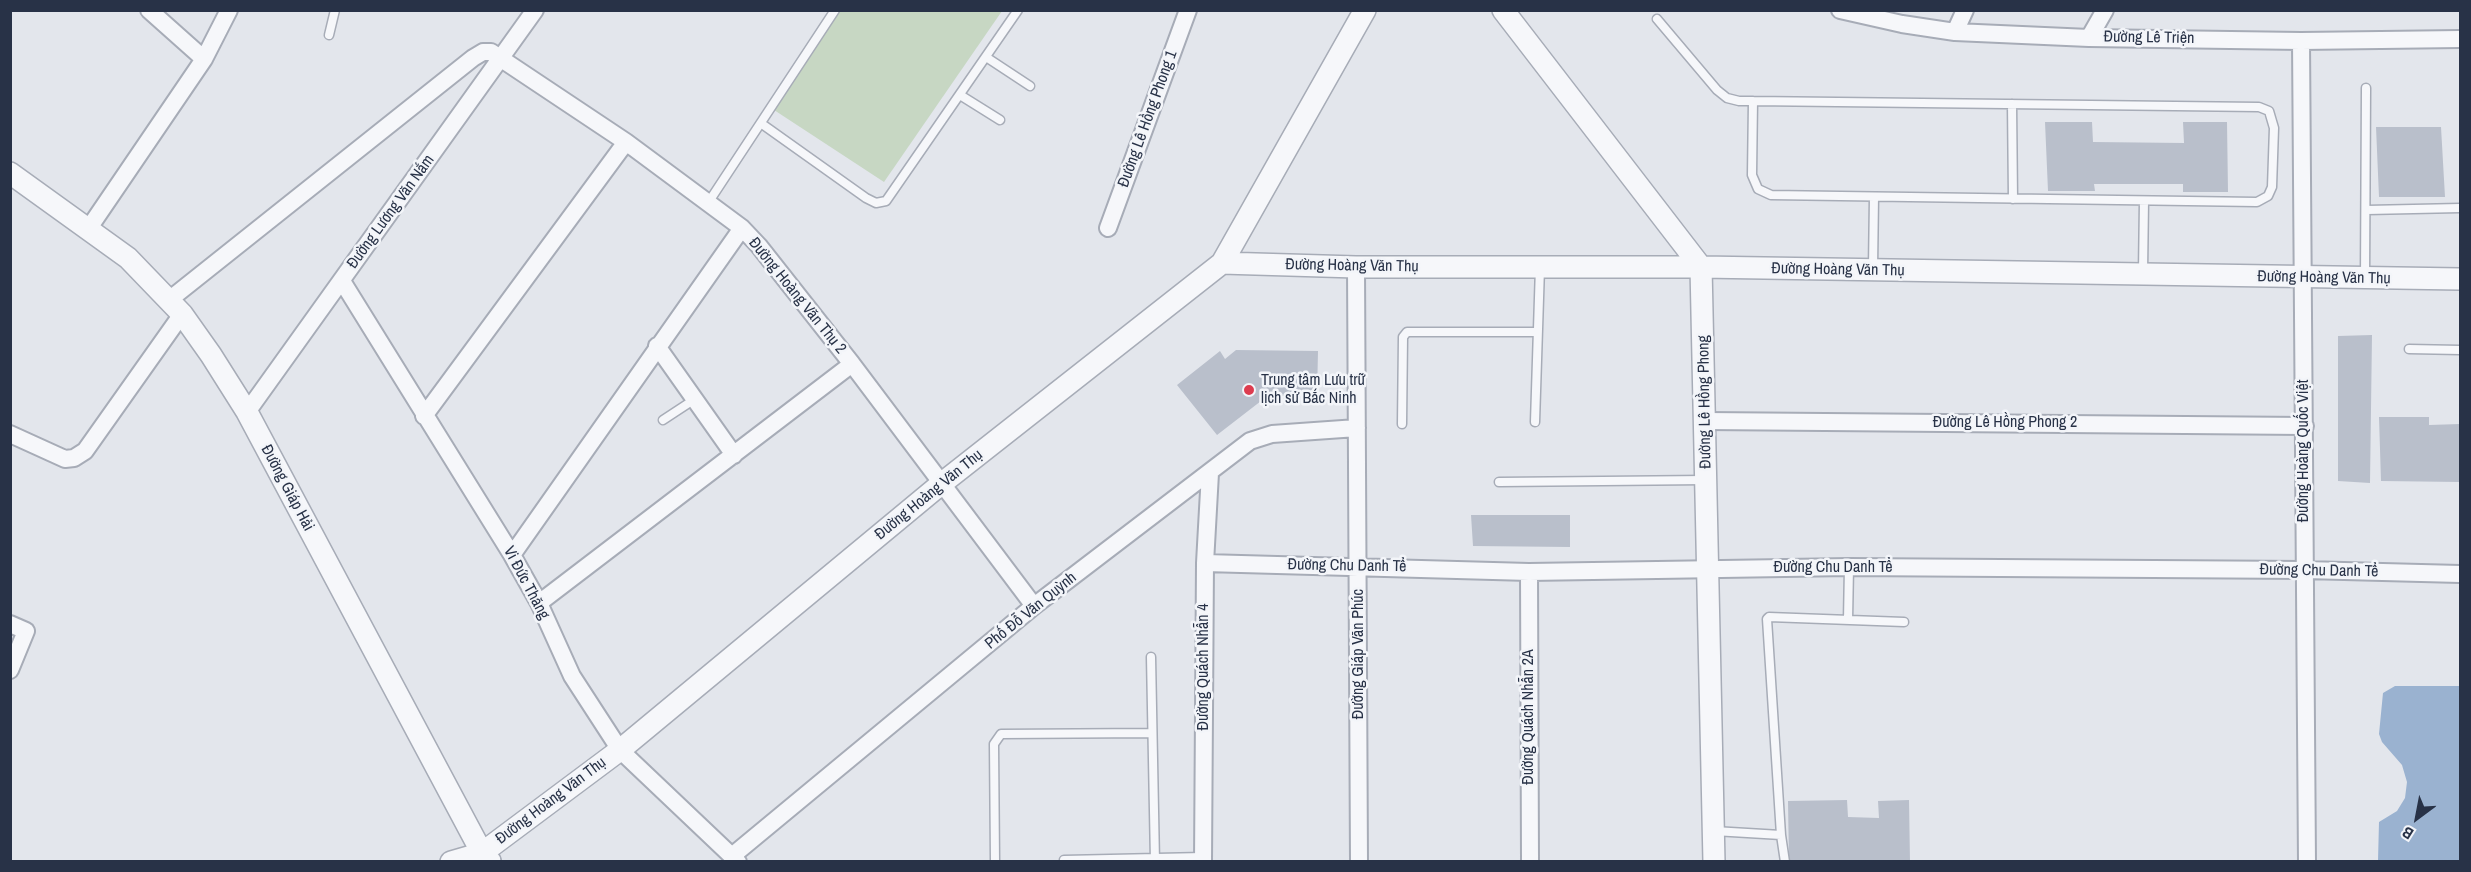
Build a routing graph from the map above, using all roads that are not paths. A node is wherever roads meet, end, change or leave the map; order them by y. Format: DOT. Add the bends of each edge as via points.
graph roads {
  1 [pos="149,10"];
  2 [pos="229,10"];
  3 [pos="335,10"];
  4 [pos="535,10"];
  5 [pos="835,10"];
  6 [pos="1018,10"];
  7 [pos="1188,10"];
  8 [pos="1365,10"];
  9 [pos="1503,10"];
  10 [pos="1839,10"];
  11 [pos="1965,10"];
  12 [pos="2105,10"];
  13 [pos="1657,18"];
  14 [pos="1955,32"];
  15 [pos="329,35"];
  16 [pos="2089,38"];
  17 [pos="2460,39"];
  18 [pos="2301,41"];
  19 [pos="986,57"];
  20 [pos="503,58"];
  21 [pos="204,59"];
  22 [pos="1030,86"];
  23 [pos="2366,88"];
  24 [pos="960,95"];
  25 [pos="1753,101"];
  26 [pos="2013,104"];
  27 [pos="1000,120"];
  28 [pos="762,124"];
  29 [pos="626,142"];
  30 [pos="11,175"];
  31 [pos="1874,197"];
  32 [pos="2013,199"];
  33 [pos="2144,201"];
  34 [pos="708,203"];
  35 [pos="2460,208"];
  36 [pos="2367,210"];
  37 [pos="89,228"];
  38 [pos="742,228"];
  39 [pos="1108,228"];
  40 [pos="1222,263"];
  41 [pos="1356,267"];
  42 [pos="1540,267"];
  43 [pos="1701,267"];
  44 [pos="1873,270"];
  45 [pos="2143,275"];
  46 [pos="2304,278"];
  47 [pos="2365,278"];
  48 [pos="2460,279"];
  49 [pos="342,281"];
  50 [pos="176,307"];
  51 [pos="1537,332"];
  52 [pos="657,346"];
  53 [pos="2409,349"];
  54 [pos="2460,350"];
  55 [pos="852,363"];
  56 [pos="695,399"];
  57 [pos="247,412"];
  58 [pos="424,416"];
  59 [pos="663,420"];
  60 [pos="1705,421"];
  61 [pos="1535,422"];
  62 [pos="1402,424"];
  63 [pos="2305,426"];
  64 [pos="1357,428"];
  65 [pos="10,434"];
  66 [pos="734,454"];
  67 [pos="1210,473"];
  68 [pos="1706,480"];
  69 [pos="1499,482"];
  70 [pos="941,484"];
  71 [pos="512,555"];
  72 [pos="1205,563"];
  73 [pos="1358,566"];
  74 [pos="1849,567"];
  75 [pos="1708,569"];
  76 [pos="2305,570"];
  77 [pos="1529,572"];
  78 [pos="2460,574"];
  79 [pos="539,603"];
  80 [pos="1034,606"];
  81 [pos="1848,620"];
  82 [pos="1904,622"];
  83 [pos="10,624"];
  84 [pos="1151,657"];
  85 [pos="10,670"];
  86 [pos="1152,733"];
  87 [pos="620,750"];
  88 [pos="1714,831"];
  89 [pos="1781,835"];
  90 [pos="486,857"];
  91 [pos="735,859"];
  92 [pos="1203,859"];
  93 [pos="1064,860"];
  94 [pos="1155,860"];
  95 [pos="451,861"];
  96 [pos="995,861"];
  97 [pos="1359,861"];
  98 [pos="1530,861"];
  99 [pos="1714,861"];
  100 [pos="1785,861"];
  101 [pos="2307,861"];
  1 -- 21 [label="street"];
  2 -- 21 [label="street"];
  3 -- 15 [label="lane"];
  4 -- 20 [label="street, Đường Lương Văn Nắm"];
  5 -- 28 [label="lane"];
  6 -- 19 [label="lane"];
  7 -- 39 [label="street, Đường Lê Hồng Phong 1"];
  8 -- 40 [label="street"];
  9 -- 43 [label="street"];
  10 -- 14 [label="street, Đường Lê Triện"];
  11 -- 14 [label="street"];
  12 -- 16 [label="street"];
  13 -- 25 [label="lane" via="1717,90 1739,102"];
  14 -- 16 [label="street, Đường Lê Triện"];
  16 -- 18 [label="street, Đường Lê Triện"];
  17 -- 18 [label="street, Đường Lê Triện"];
  18 -- 46 [label="street, Đường Hoàng Quốc Việt"];
  19 -- 22 [label="lane"];
  19 -- 24 [label="lane"];
  20 -- 29 [label="street, Đường Hoàng Văn Thụ 2"];
  20 -- 49 [label="street, Đường Lương Văn Nắm"];
  20 -- 50 [label="street" via="491,52 473,58"];
  21 -- 37 [label="street"];
  23 -- 36 [label="lane"];
  24 -- 27 [label="lane"];
  24 -- 28 [label="lane" via="893,192 886,201 876,203"];
  25 -- 26 [label="lane"];
  25 -- 31 [label="lane" via="1752,175 1758,189 1771,195"];
  26 -- 32 [label="lane"];
  26 -- 33 [label="lane" via="2259,107 2270,111 2274,128 2272,187 2268,196 2257,202"];
  28 -- 34 [label="lane"];
  29 -- 34 [label="street, Đường Hoàng Văn Thụ 2"];
  29 -- 58 [label="street"];
  30 -- 37 [label="street, Đường Giáp Hải"];
  31 -- 32 [label="lane"];
  31 -- 44 [label="lane"];
  32 -- 33 [label="lane"];
  33 -- 45 [label="lane"];
  34 -- 38 [label="street, Đường Hoàng Văn Thụ 2"];
  35 -- 36 [label="lane"];
  36 -- 47 [label="lane"];
  37 -- 50 [label="street, Đường Giáp Hải" via="128,258"];
  38 -- 52 [label="street"];
  38 -- 55 [label="street, Đường Hoàng Văn Thụ 2"];
  40 -- 41 [label="street, Đường Hoàng Văn Thụ"];
  40 -- 70 [label="street, Đường Hoàng Văn Thụ"];
  41 -- 42 [label="street, Đường Hoàng Văn Thụ"];
  41 -- 64 [label="street, Đường Giáp Văn Phúc"];
  42 -- 43 [label="street, Đường Hoàng Văn Thụ"];
  42 -- 51 [label="lane"];
  43 -- 44 [label="street, Đường Hoàng Văn Thụ"];
  43 -- 60 [label="street, Đường Lê Hồng Phong"];
  44 -- 45 [label="street, Đường Hoàng Văn Thụ"];
  45 -- 46 [label="street, Đường Hoàng Văn Thụ"];
  46 -- 47 [label="street, Đường Hoàng Văn Thụ"];
  46 -- 63 [label="street, Đường Hoàng Quốc Việt"];
  47 -- 48 [label="street, Đường Hoàng Văn Thụ"];
  49 -- 57 [label="street, Đường Lương Văn Nắm"];
  49 -- 58 [label="street, Vi Đức Thăng"];
  50 -- 57 [label="street, Đường Giáp Hải"];
  50 -- 65 [label="street" via="80,455 65,459"];
  51 -- 61 [label="lane"];
  51 -- 62 [label="lane" via="1407,332 1403,337"];
  52 -- 56 [label="street"];
  52 -- 71 [label="street"];
  53 -- 54 [label="lane"];
  55 -- 66 [label="street"];
  55 -- 70 [label="street, Đường Hoàng Văn Thụ 2"];
  56 -- 59 [label="lane"];
  56 -- 66 [label="street"];
  57 -- 90 [label="street, Đường Giáp Hải"];
  58 -- 71 [label="street, Vi Đức Thăng"];
  60 -- 63 [label="street, Đường Lê Hồng Phong 2"];
  60 -- 68 [label="street, Đường Lê Hồng Phong"];
  63 -- 76 [label="street, Đường Hoàng Quốc Việt"];
  64 -- 67 [label="street, Phố Đỗ Văn Quỳnh" via="1258,437"];
  64 -- 73 [label="street, Đường Giáp Văn Phúc"];
  66 -- 79 [label="street"];
  67 -- 72 [label="street, Đường Quách Nhẫn 4"];
  67 -- 80 [label="street, Phố Đỗ Văn Quỳnh"];
  68 -- 69 [label="lane"];
  68 -- 75 [label="street, Đường Lê Hồng Phong"];
  70 -- 80 [label="street, Đường Hoàng Văn Thụ 2"];
  70 -- 87 [label="street, Đường Hoàng Văn Thụ"];
  71 -- 79 [label="street, Vi Đức Thăng"];
  72 -- 73 [label="street, Đường Chu Danh Tể"];
  72 -- 92 [label="street, Đường Quách Nhẫn 4"];
  73 -- 77 [label="street, Đường Chu Danh Tể"];
  73 -- 97 [label="street, Đường Giáp Văn Phúc"];
  74 -- 75 [label="street, Đường Chu Danh Tể"];
  74 -- 76 [label="street, Đường Chu Danh Tể"];
  74 -- 81 [label="lane"];
  75 -- 77 [label="street, Đường Chu Danh Tể"];
  75 -- 88 [label="street, Đường Lê Hồng Phong"];
  76 -- 78 [label="street, Đường Chu Danh Tể"];
  76 -- 101 [label="street, Đường Hoàng Quốc Việt"];
  77 -- 98 [label="street, Đường Quách Nhẫn 2A"];
  79 -- 87 [label="street, Vi Đức Thăng" via="572,676"];
  80 -- 91 [label="street, Phố Đỗ Văn Quỳnh"];
  81 -- 82 [label="lane"];
  81 -- 89 [label="lane" via="1767,619"];
  83 -- 85 [label="street" via="26,631"];
  84 -- 86 [label="lane"];
  86 -- 94 [label="lane"];
  86 -- 96 [label="lane" via="1001,734 994,744"];
  87 -- 90 [label="street, Đường Hoàng Văn Thụ"];
  87 -- 91 [label="street, Vi Đức Thăng"];
  88 -- 89 [label="lane"];
  88 -- 99 [label="street, Đường Lê Hồng Phong"];
  89 -- 100 [label="lane"];
  90 -- 95 [label="street, Đường Hoàng Văn Thụ"];
  92 -- 94 [label="lane"];
  93 -- 94 [label="lane"];
}
